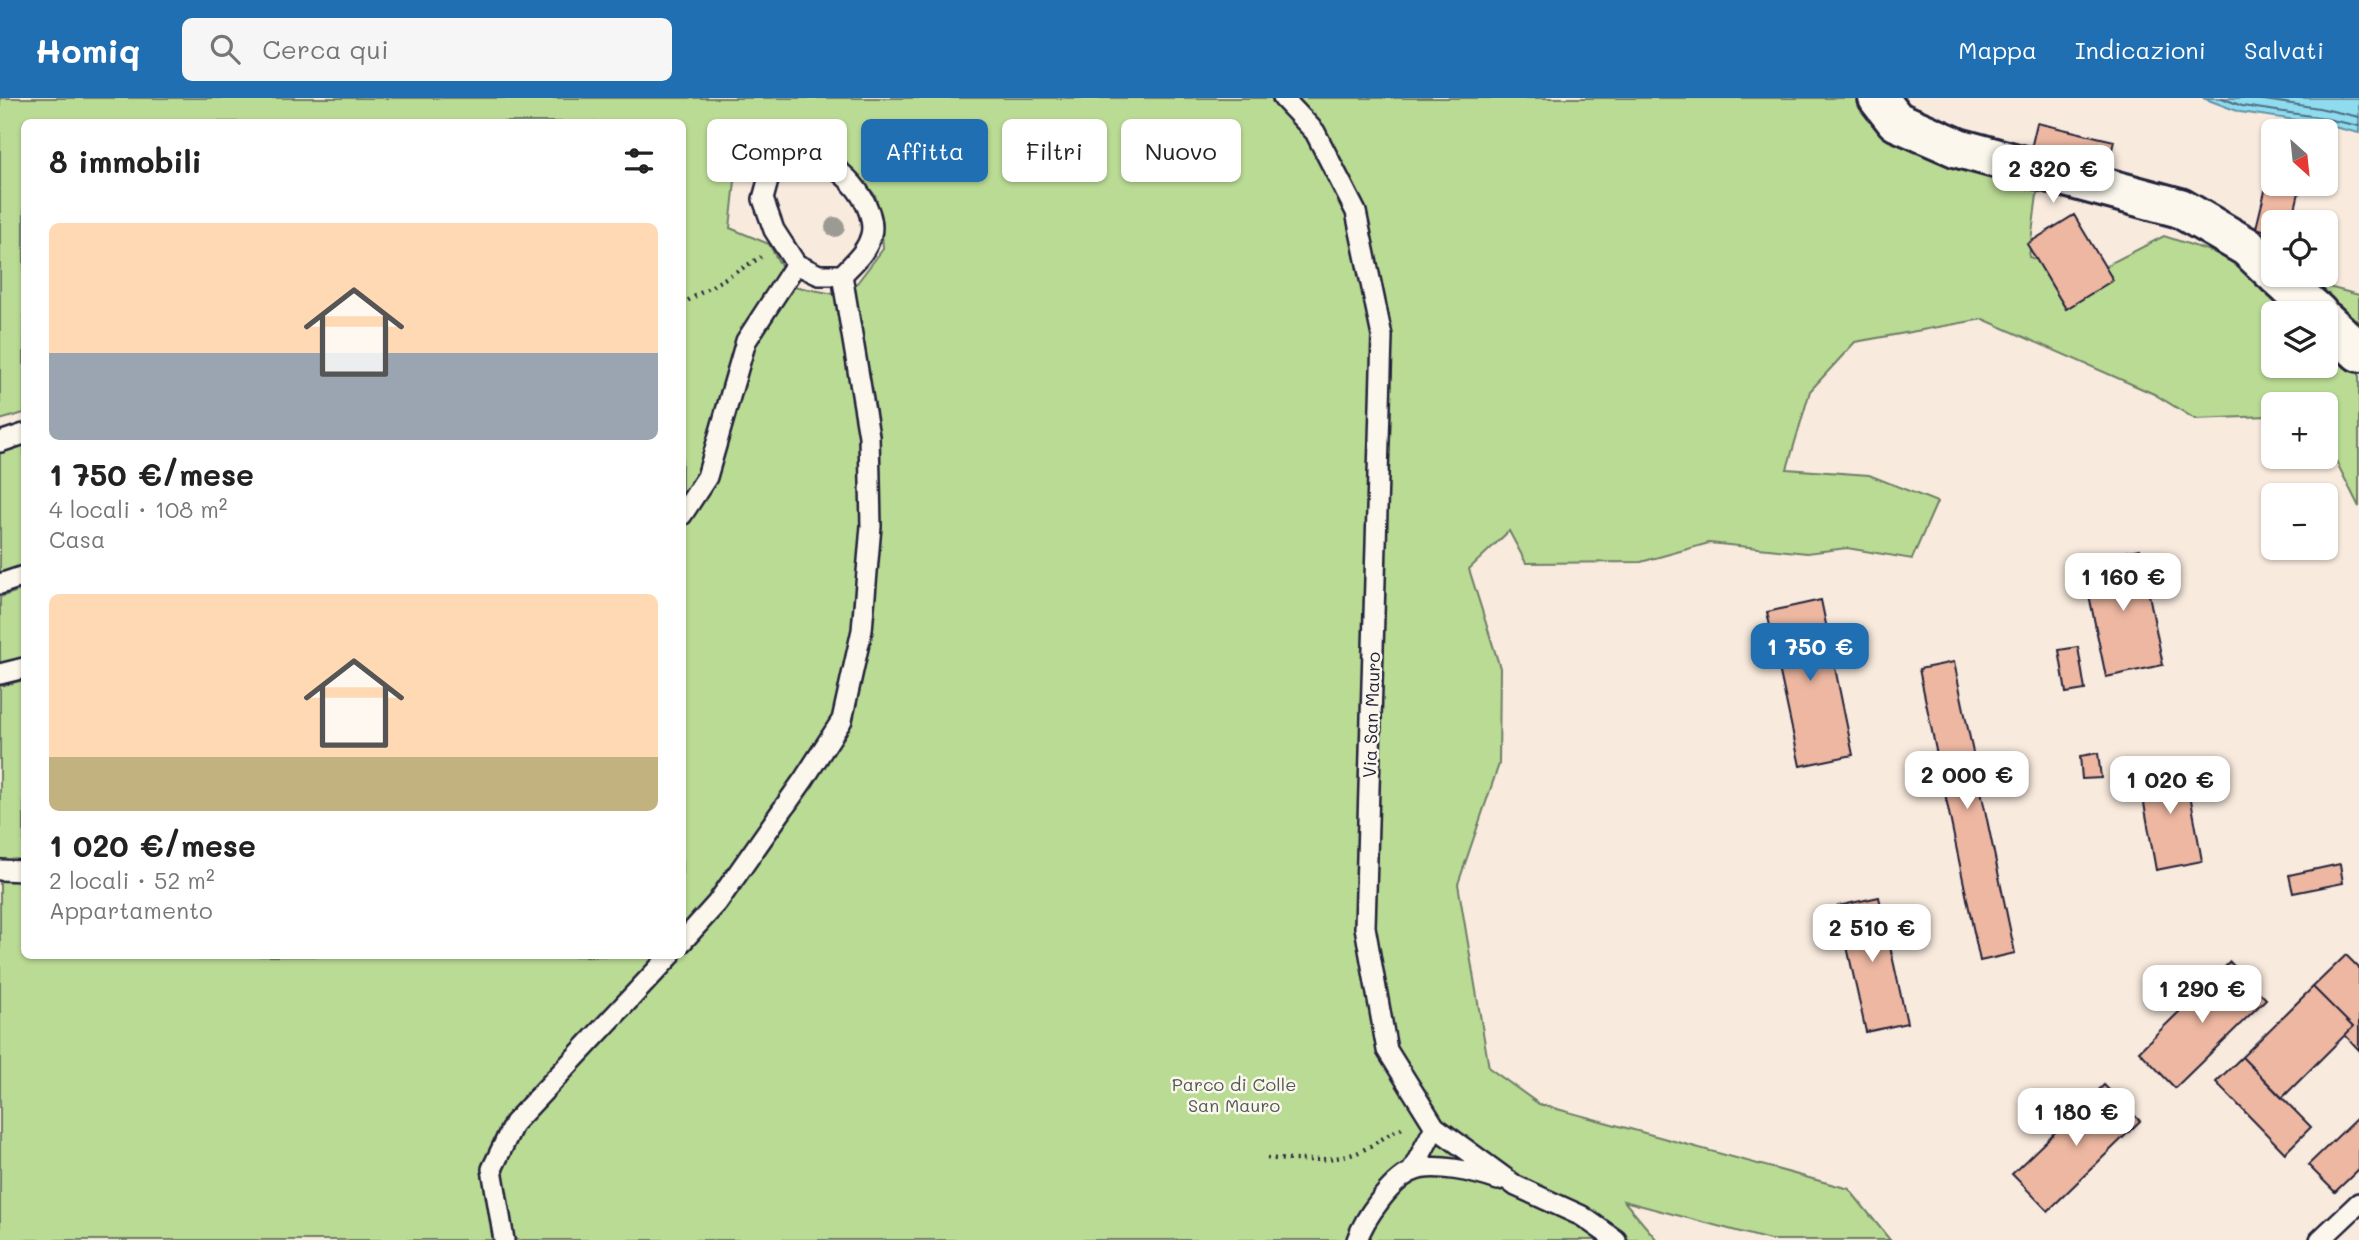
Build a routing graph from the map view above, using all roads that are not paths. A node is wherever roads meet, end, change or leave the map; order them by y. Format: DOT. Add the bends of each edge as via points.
graph roads {
  1 [pos="1283,98"];
  2 [pos="1878,98"];
  3 [pos="2261,260"];
  4 [pos="796,264"];
  5 [pos="842,275"];
  6 [pos="2290,287"];
  7 [pos="2305,301"];
  8 [pos="2338,332"];
  9 [pos="2359,352"];
  10 [pos="21,435"];
  11 [pos="0,442"];
  12 [pos="686,509"];
  13 [pos="21,577"];
  14 [pos="0,584"];
  15 [pos="21,669"];
  16 [pos="0,674"];
  17 [pos="0,870"];
  18 [pos="21,871"];
  19 [pos="686,937"];
  20 [pos="667,959"];
  21 [pos="1431,1121"];
  22 [pos="1412,1171"];
  23 [pos="1516,1186"];
  24 [pos="2359,1203"];
  25 [pos="505,1240"];
  26 [pos="1357,1240"];
  27 [pos="1616,1240"];
  28 [pos="2320,1240"];
  1 -- 21 [label="lane, Via San Mauro" via="1315,132 1356,212 1382,336 1365,927 1387,1050"];
  2 -- 3 [label="street" via="1896,121 1958,148 2180,208"];
  4 -- 5 [label="lane" via="819,275"];
  4 -- 5 [label="lane" via="774,230 763,199 769,177 790,161 819,160 847,176 868,207 872,233 862,254"];
  4 -- 12 [label="lane" via="746,341 708,477"];
  5 -- 19 [label="lane" via="869,436 871,526 862,630 842,720 716,903"];
  6 -- 7 [label="street"];
  8 -- 9 [label="street"];
  10 -- 11 [label="lane"];
  13 -- 14 [label="lane"];
  15 -- 16 [label="lane"];
  17 -- 18 [label="lane"];
  20 -- 25 [label="lane" via="514,1123 492,1169"];
  21 -- 22 [label="lane"];
  21 -- 23 [label="lane, Via San Mauro"];
  22 -- 23 [label="lane" via="1440,1168 1477,1173"];
  22 -- 26 [label="lane" via="1383,1196"];
  23 -- 27 [label="lane, Via San Mauro" via="1582,1216"];
  24 -- 28 [label="lane"];
}
